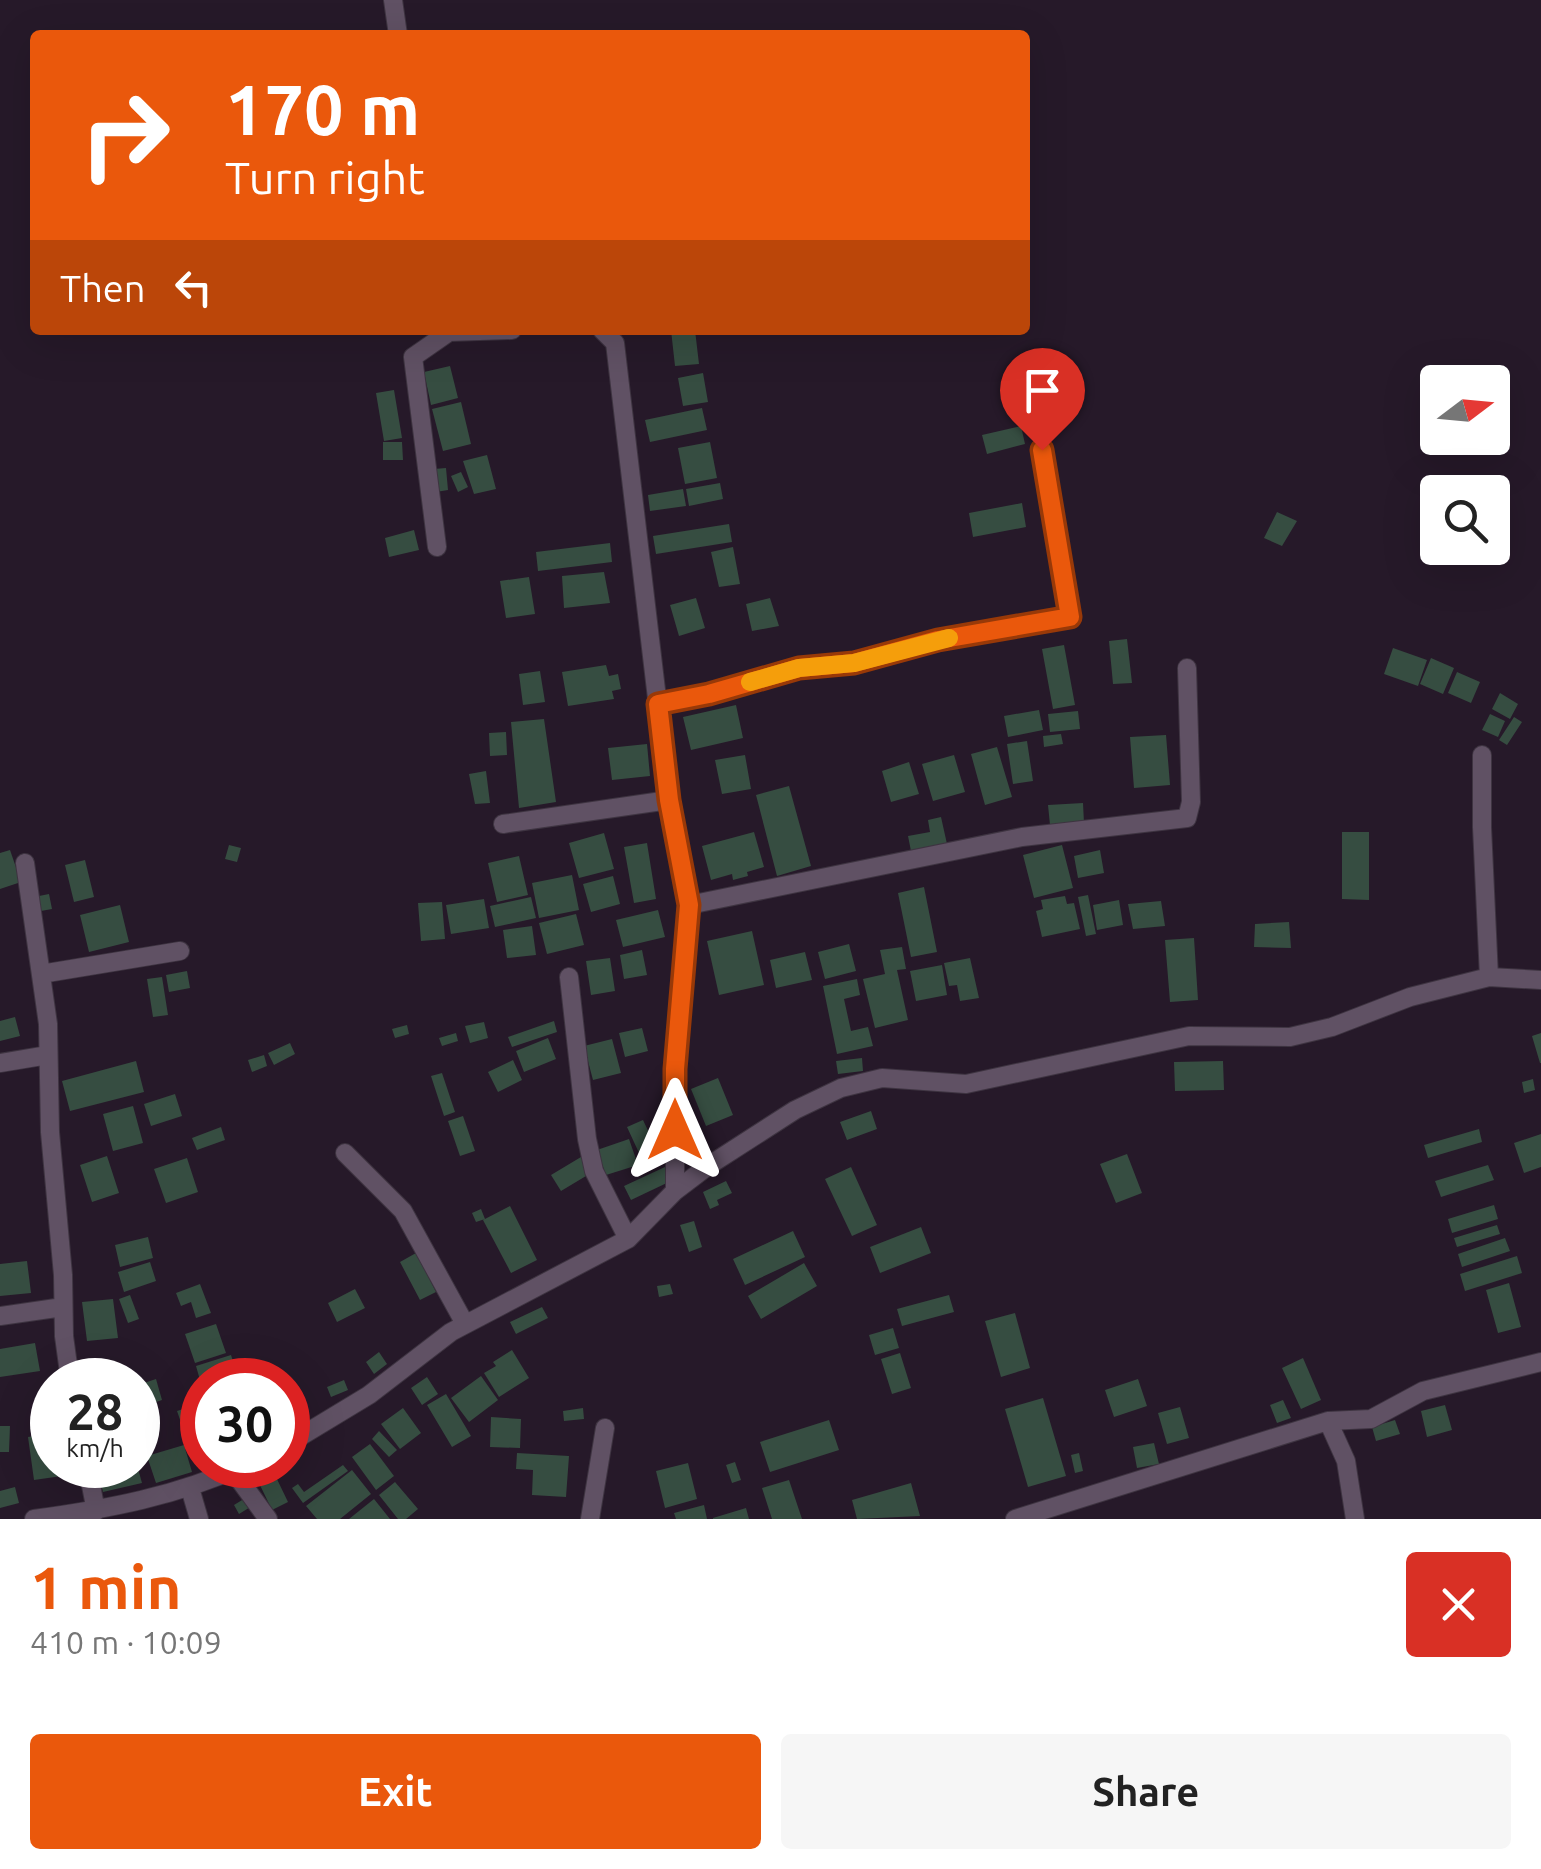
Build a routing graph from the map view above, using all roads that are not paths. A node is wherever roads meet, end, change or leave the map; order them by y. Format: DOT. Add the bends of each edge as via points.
graph roads {
  1 [pos="393,0"];
  2 [pos="397,30"];
  3 [pos="435,335"];
  4 [pos="607,335"];
  5 [pos="1042,450"];
  6 [pos="437,547"];
  7 [pos="1186,668"];
  8 [pos="658,704"];
  9 [pos="1482,754"];
  10 [pos="669,800"];
  11 [pos="503,824"];
  12 [pos="25,863"];
  13 [pos="689,905"];
  14 [pos="180,951"];
  15 [pos="41,974"];
  16 [pos="569,977"];
  17 [pos="1489,977"];
  18 [pos="1541,980"];
  19 [pos="48,1056"];
  20 [pos="0,1063"];
  21 [pos="345,1153"];
  22 [pos="675,1192"];
  23 [pos="628,1239"];
  24 [pos="63,1307"];
  25 [pos="0,1316"];
  26 [pos="466,1324"];
  27 [pos="68,1358"];
  28 [pos="1541,1362"];
  29 [pos="1328,1421"];
  30 [pos="606,1428"];
  31 [pos="310,1431"];
  32 [pos="92,1488"];
  33 [pos="190,1488"];
  34 [pos="250,1488"];
  35 [pos="96,1511"];
  36 [pos="34,1519"];
  37 [pos="199,1519"];
  38 [pos="268,1519"];
  39 [pos="590,1519"];
  40 [pos="1015,1519"];
  41 [pos="1356,1519"];
  1 -- 2 [label="street"];
  3 -- 6 [label="street" via="412,357 412,371"];
  4 -- 8 [label="street" via="615,343"];
  5 -- 8 [label="street" via="1070,617 854,663 799,668"];
  7 -- 13 [label="street" via="1187,818 1022,837"];
  8 -- 10 [label="street"];
  9 -- 17 [label="street"];
  10 -- 11 [label="street"];
  10 -- 13 [label="street"];
  12 -- 15 [label="street"];
  13 -- 22 [label="street" via="675,1069"];
  14 -- 15 [label="street"];
  15 -- 19 [label="street"];
  16 -- 23 [label="street" via="594,1171"];
  17 -- 18 [label="street"];
  17 -- 22 [label="street" via="1290,1037 1169,1039 966,1084 882,1078 841,1088 744,1141"];
  19 -- 20 [label="street"];
  19 -- 24 [label="street"];
  21 -- 26 [label="street" via="403,1212"];
  22 -- 23 [label="street"];
  23 -- 26 [label="street"];
  24 -- 25 [label="street"];
  24 -- 27 [label="street"];
  26 -- 31 [label="street"];
  28 -- 29 [label="street" via="1422,1392 1371,1418"];
  29 -- 40 [label="street"];
  29 -- 41 [label="street" via="1346,1461"];
  30 -- 39 [label="street"];
  32 -- 35 [label="street"];
  33 -- 35 [label="street"];
  33 -- 37 [label="street"];
  34 -- 38 [label="street"];
  35 -- 36 [label="street"];
}
